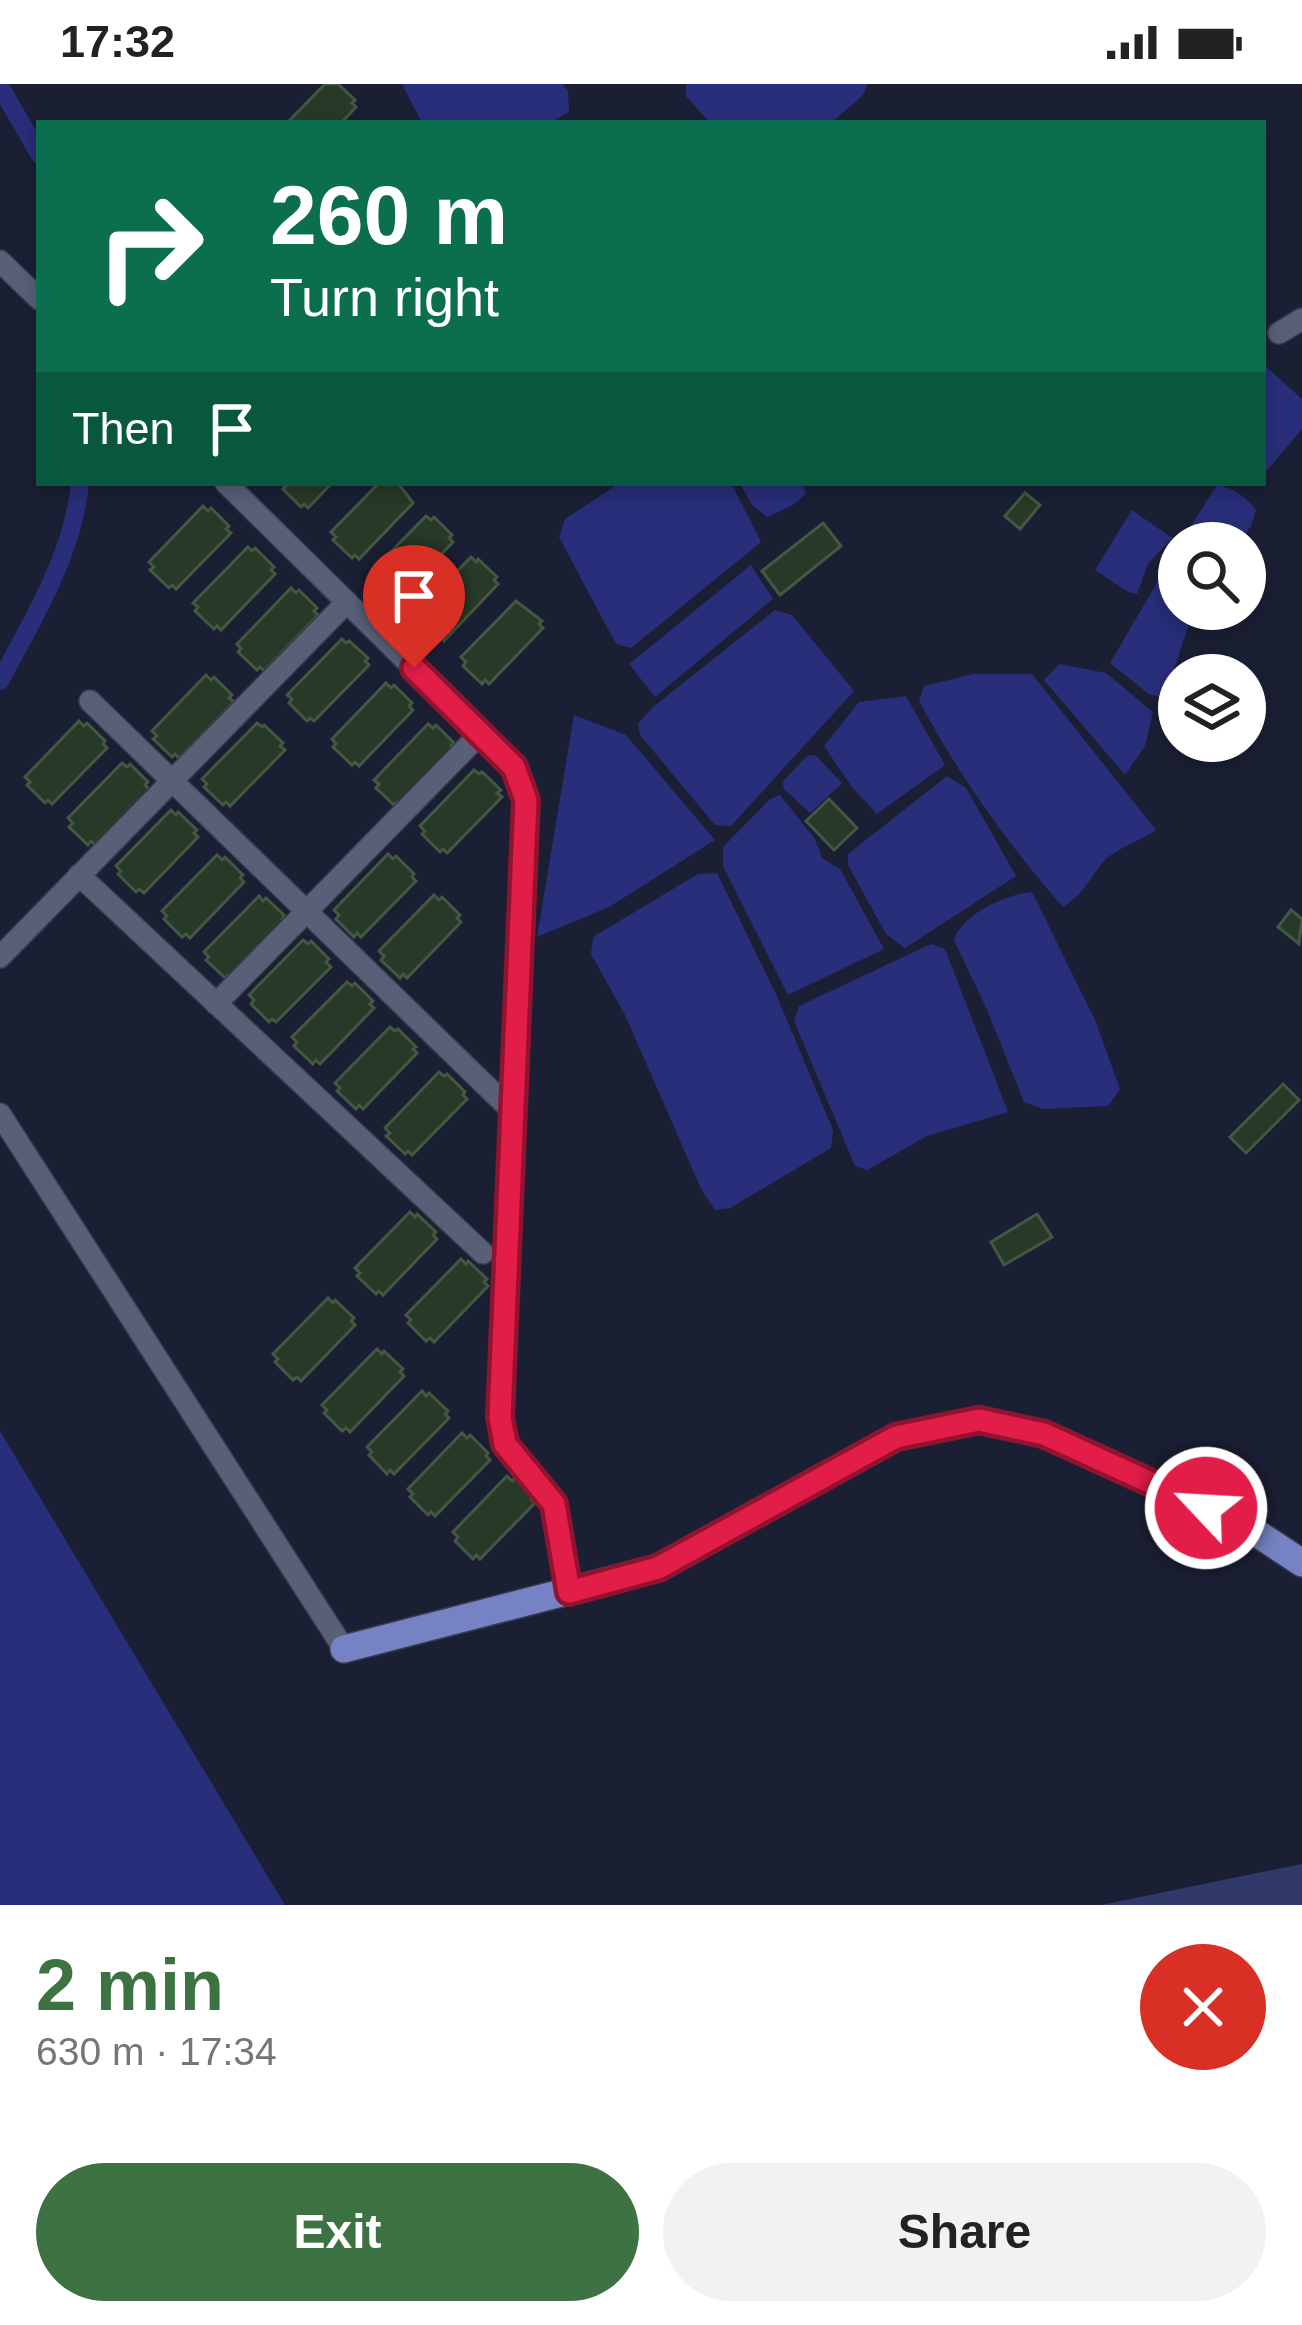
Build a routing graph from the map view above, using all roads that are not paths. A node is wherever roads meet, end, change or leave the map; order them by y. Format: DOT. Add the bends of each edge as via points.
graph roads {
  1 [pos="0,261"];
  2 [pos="36,296"];
  3 [pos="1302,319"];
  4 [pos="1279,333"];
  5 [pos="229,486"];
  6 [pos="347,602"];
  7 [pos="90,700"];
  8 [pos="481,734"];
  9 [pos="171,779"];
  10 [pos="79,875"];
  11 [pos="306,911"];
  12 [pos="0,957"];
  13 [pos="216,1004"];
  14 [pos="513,1112"];
  15 [pos="0,1114"];
  16 [pos="482,1253"];
  17 [pos="1302,1564"];
  18 [pos="569,1592"];
  19 [pos="344,1649"];
  1 -- 2 [label="street"];
  3 -- 4 [label="street"];
  5 -- 6 [label="street"];
  6 -- 8 [label="street"];
  6 -- 9 [label="street"];
  7 -- 9 [label="street"];
  8 -- 11 [label="street"];
  8 -- 14 [label="street" via="514,767 526,800"];
  9 -- 10 [label="street"];
  9 -- 11 [label="street"];
  10 -- 12 [label="street"];
  10 -- 13 [label="street"];
  11 -- 13 [label="street"];
  11 -- 14 [label="street"];
  13 -- 16 [label="street"];
  14 -- 18 [label="street" via="500,1417 505,1444 554,1504"];
  15 -- 19 [label="street"];
  17 -- 18 [label="main road" via="1246,1526 1044,1434 979,1420 896,1437 658,1568"];
  18 -- 19 [label="main road"];
}
